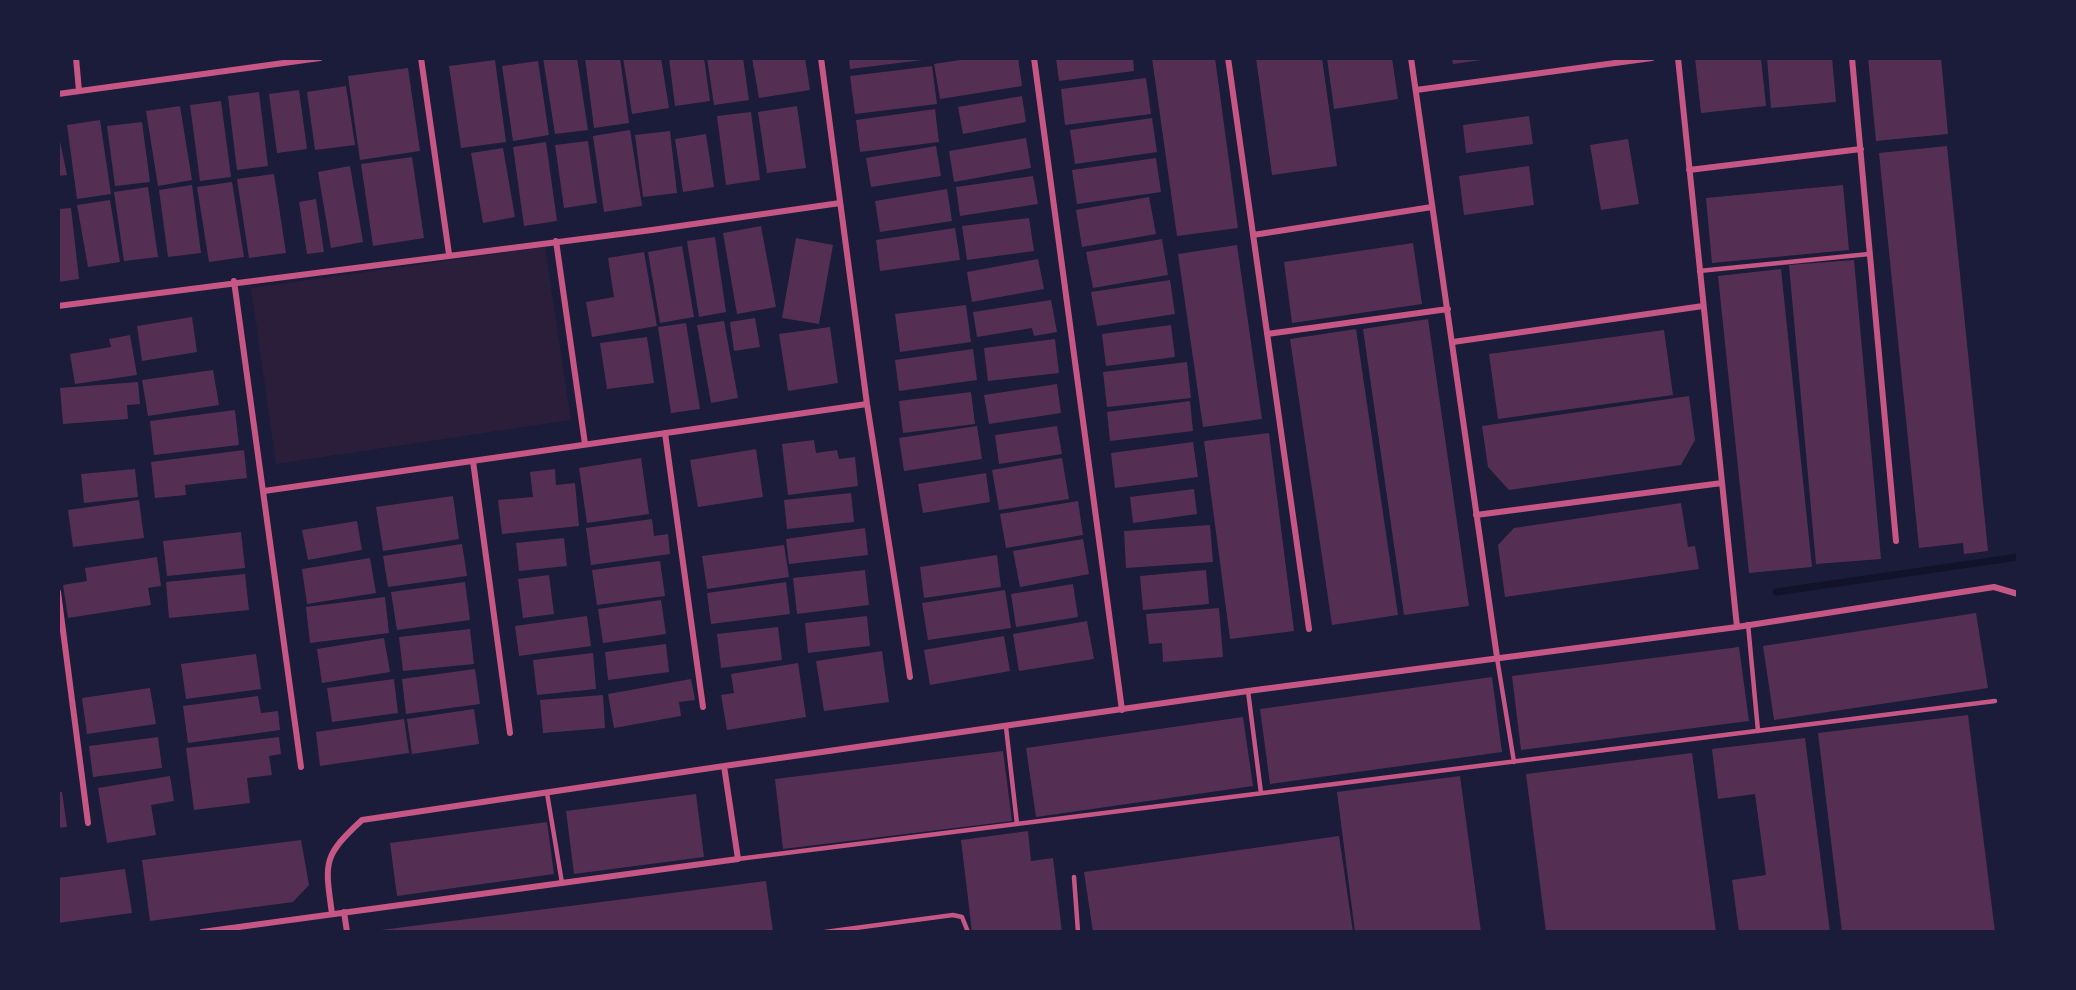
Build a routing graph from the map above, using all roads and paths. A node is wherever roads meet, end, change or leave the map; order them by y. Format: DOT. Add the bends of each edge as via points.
graph roads {
  1 [pos="76,58"];
  2 [pos="320,58"];
  3 [pos="421,58"];
  4 [pos="821,58"];
  5 [pos="1035,58"];
  6 [pos="1228,58"];
  7 [pos="1411,58"];
  8 [pos="1652,58"];
  9 [pos="1678,58"];
  10 [pos="1852,58"];
  11 [pos="1416,90"];
  12 [pos="80,91"];
  13 [pos="58,94"];
  14 [pos="1861,149"];
  15 [pos="1689,170"];
  16 [pos="840,203"];
  17 [pos="1432,207"];
  18 [pos="1253,236"];
  19 [pos="556,241"];
  20 [pos="449,254"];
  21 [pos="1869,254"];
  22 [pos="1699,271"];
  23 [pos="234,281"];
  24 [pos="58,306"];
  25 [pos="1703,306"];
  26 [pos="1448,309"];
  27 [pos="1267,334"];
  28 [pos="1453,342"];
  29 [pos="867,404"];
  30 [pos="665,433"];
  31 [pos="585,444"];
  32 [pos="473,461"];
  33 [pos="1722,483"];
  34 [pos="264,491"];
  35 [pos="1476,515"];
  36 [pos="1896,541"];
  37 [pos="58,591"];
  38 [pos="2018,594"];
  39 [pos="1748,624"];
  40 [pos="1737,627"];
  41 [pos="1309,629"];
  42 [pos="1497,657"];
  43 [pos="910,676"];
  44 [pos="1248,691"];
  45 [pos="1995,701"];
  46 [pos="702,707"];
  47 [pos="1122,710"];
  48 [pos="1006,727"];
  49 [pos="1758,731"];
  50 [pos="510,733"];
  51 [pos="1514,762"];
  52 [pos="724,766"];
  53 [pos="301,767"];
  54 [pos="547,793"];
  55 [pos="1261,793"];
  56 [pos="88,823"];
  57 [pos="1017,824"];
  58 [pos="738,859"];
  59 [pos="1074,877"];
  60 [pos="562,883"];
  61 [pos="344,912"];
  62 [pos="332,914"];
  63 [pos="203,931"];
  64 [pos="347,932"];
  65 [pos="825,932"];
  66 [pos="968,932"];
  67 [pos="1078,932"];
  1 -- 12 [label="street"];
  2 -- 12 [label="street"];
  3 -- 20 [label="street"];
  4 -- 16 [label="street"];
  5 -- 47 [label="street"];
  6 -- 18 [label="street"];
  7 -- 11 [label="street"];
  8 -- 11 [label="street"];
  9 -- 15 [label="street"];
  10 -- 14 [label="street"];
  11 -- 17 [label="street"];
  12 -- 13 [label="street"];
  14 -- 15 [label="street"];
  14 -- 21 [label="street"];
  15 -- 22 [label="street"];
  16 -- 19 [label="street"];
  16 -- 29 [label="street"];
  17 -- 18 [label="street"];
  17 -- 26 [label="street"];
  18 -- 27 [label="street"];
  19 -- 20 [label="street"];
  19 -- 31 [label="street"];
  20 -- 23 [label="street"];
  21 -- 22 [label="lane"];
  21 -- 36 [label="street"];
  22 -- 25 [label="street"];
  23 -- 24 [label="street"];
  23 -- 34 [label="street"];
  25 -- 28 [label="street"];
  25 -- 33 [label="street"];
  26 -- 27 [label="street"];
  26 -- 28 [label="street"];
  27 -- 41 [label="street"];
  28 -- 35 [label="street"];
  29 -- 30 [label="street"];
  29 -- 43 [label="street"];
  30 -- 31 [label="street"];
  30 -- 46 [label="street"];
  31 -- 32 [label="street"];
  32 -- 34 [label="street"];
  32 -- 50 [label="street"];
  33 -- 35 [label="street"];
  33 -- 40 [label="street"];
  34 -- 53 [label="street"];
  35 -- 42 [label="street"];
  37 -- 56 [label="street"];
  38 -- 39 [label="street" via="1994,587"];
  39 -- 40 [label="street"];
  39 -- 49 [label="lane"];
  40 -- 42 [label="street"];
  42 -- 44 [label="street"];
  42 -- 51 [label="lane"];
  44 -- 47 [label="street"];
  44 -- 55 [label="lane"];
  45 -- 49 [label="lane"];
  47 -- 48 [label="street"];
  48 -- 52 [label="street"];
  48 -- 57 [label="lane"];
  49 -- 51 [label="lane"];
  51 -- 55 [label="lane"];
  52 -- 54 [label="street"];
  52 -- 58 [label="street"];
  54 -- 60 [label="lane"];
  54 -- 62 [label="street" via="362,820 335,844 326,871"];
  55 -- 57 [label="lane"];
  57 -- 58 [label="lane"];
  58 -- 60 [label="street"];
  59 -- 67 [label="lane"];
  60 -- 61 [label="street"];
  61 -- 62 [label="street"];
  61 -- 64 [label="street"];
  62 -- 63 [label="street"];
  65 -- 66 [label="lane" via="953,915 962,917"];
}
